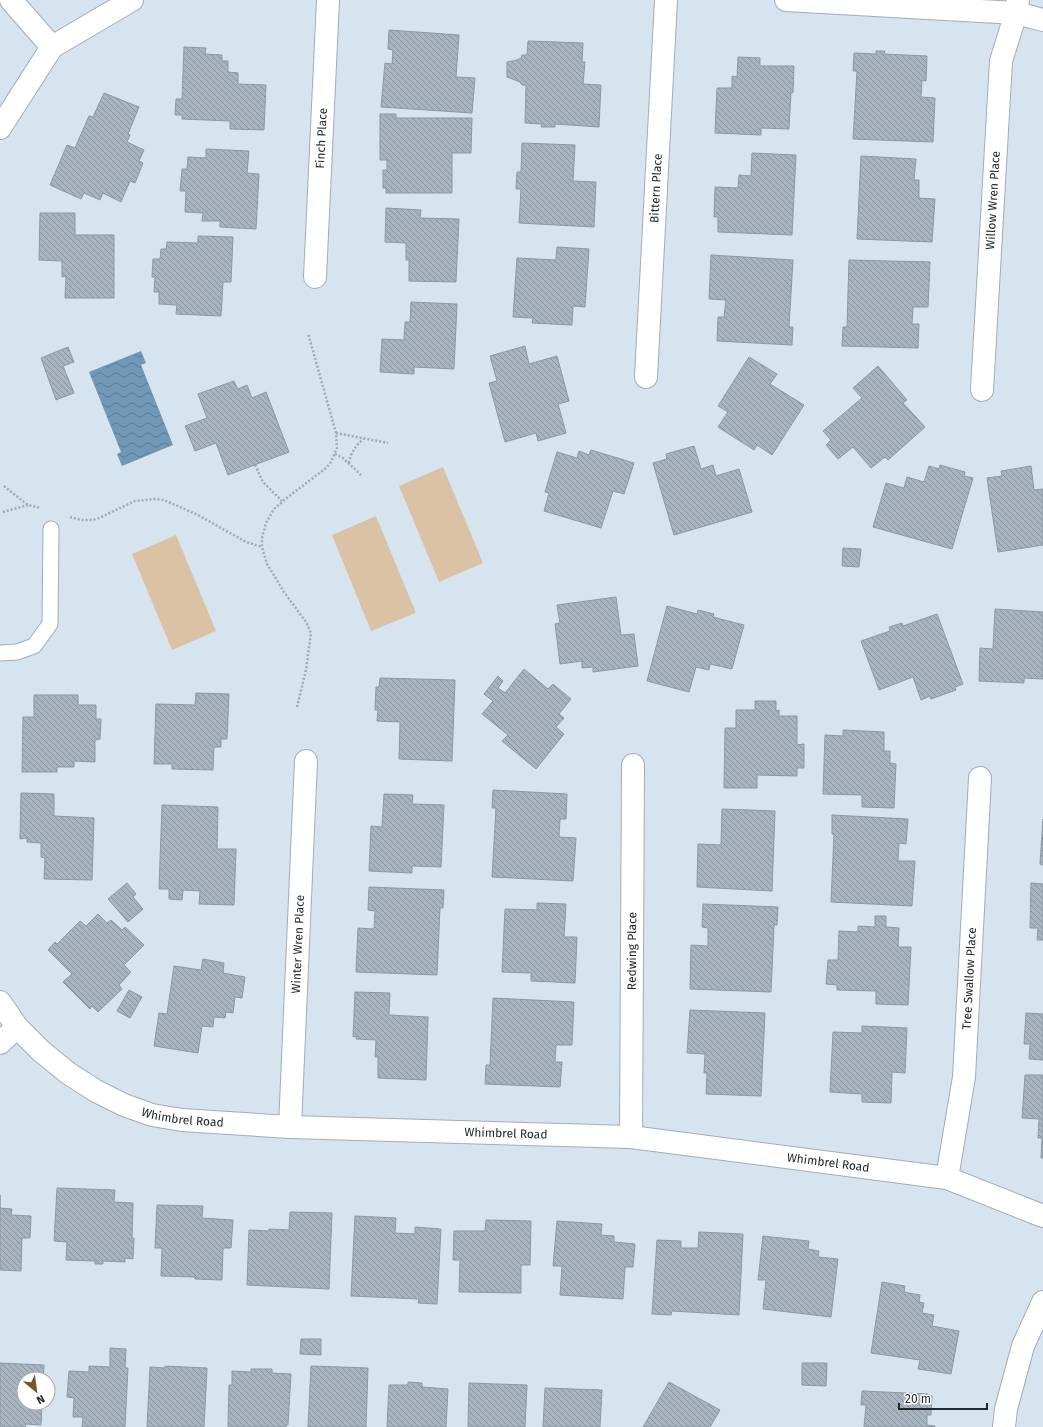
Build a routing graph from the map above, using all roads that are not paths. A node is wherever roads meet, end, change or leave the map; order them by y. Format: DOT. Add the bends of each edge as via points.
graph roads {
  1 [pos="11,0"];
  2 [pos="132,0"];
  3 [pos="328,0"];
  4 [pos="666,0"];
  5 [pos="786,0"];
  6 [pos="1017,7"];
  7 [pos="1043,20"];
  8 [pos="52,46"];
  9 [pos="0,128"];
  10 [pos="315,277"];
  11 [pos="646,377"];
  12 [pos="982,390"];
  13 [pos="51,529"];
  14 [pos="0,653"];
  15 [pos="306,761"];
  16 [pos="633,765"];
  17 [pos="980,778"];
  18 [pos="0,1002"];
  19 [pos="17,1027"];
  20 [pos="0,1043"];
  21 [pos="290,1127"];
  22 [pos="631,1137"];
  23 [pos="947,1178"];
  24 [pos="1043,1216"];
  25 [pos="1043,1302"];
  26 [pos="1004,1427"];
  1 -- 8 [label="street"];
  2 -- 8 [label="street"];
  3 -- 10 [label="street, Finch Place"];
  4 -- 11 [label="street, Bittern Place"];
  5 -- 6 [label="street"];
  6 -- 7 [label="street"];
  6 -- 12 [label="street, Willow Wren Place" via="1001,61"];
  8 -- 9 [label="street"];
  13 -- 14 [label="lane" via="50,624 34,646 16,652"];
  15 -- 21 [label="street, Winter Wren Place"];
  16 -- 22 [label="street, Redwing Place"];
  17 -- 23 [label="street, Tree Swallow Place" via="964,1077"];
  18 -- 19 [label="street, Whimbrel Road"];
  19 -- 20 [label="street"];
  19 -- 21 [label="street, Whimbrel Road" via="68,1073 124,1105 152,1115 182,1120"];
  21 -- 22 [label="street, Whimbrel Road"];
  22 -- 23 [label="street, Whimbrel Road"];
  23 -- 24 [label="street, Whimbrel Road"];
  25 -- 26 [label="street" via="1023,1346 1006,1409"];
}
